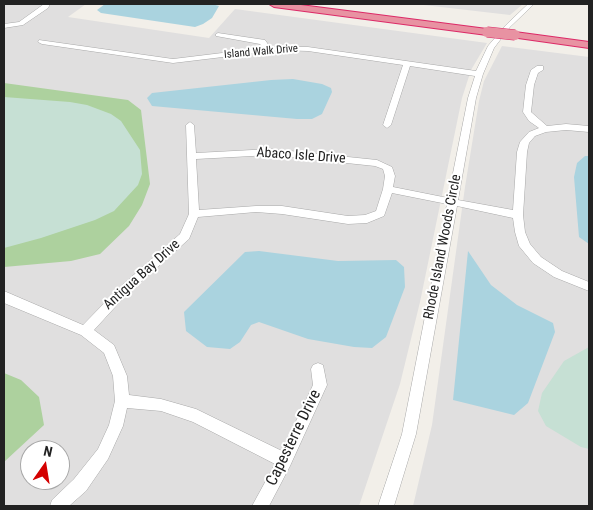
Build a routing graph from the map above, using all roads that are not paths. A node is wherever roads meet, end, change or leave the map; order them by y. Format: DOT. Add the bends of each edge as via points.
graph roads {
  1 [pos="47,4"];
  2 [pos="274,4"];
  3 [pos="338,4"];
  4 [pos="531,4"];
  5 [pos="4,26"];
  6 [pos="491,28"];
  7 [pos="518,31"];
  8 [pos="218,35"];
  9 [pos="589,36"];
  10 [pos="42,42"];
  11 [pos="589,45"];
  12 [pos="268,50"];
  13 [pos="407,64"];
  14 [pos="540,68"];
  15 [pos="479,74"];
  16 [pos="190,125"];
  17 [pos="387,125"];
  18 [pos="589,128"];
  19 [pos="545,129"];
  20 [pos="192,156"];
  21 [pos="388,189"];
  22 [pos="451,201"];
  23 [pos="194,214"];
  24 [pos="518,215"];
  25 [pos="589,287"];
  26 [pos="4,296"];
  27 [pos="85,331"];
  28 [pos="318,369"];
  29 [pos="122,401"];
  30 [pos="284,461"];
  31 [pos="58,506"];
  32 [pos="260,506"];
  33 [pos="386,506"];
  1 -- 5 [label="street" via="46,8 21,24"];
  2 -- 6 [label="highway"];
  3 -- 6 [label="highway"];
  4 -- 15 [label="street, Rhode Island Woods Circle" via="499,37"];
  6 -- 7 [label="highway, bridge"];
  7 -- 9 [label="highway"];
  7 -- 11 [label="highway"];
  8 -- 12 [label="street" via="262,42"];
  10 -- 12 [label="street, Island Walk Drive" via="165,61"];
  12 -- 13 [label="street, Island Walk Drive" via="308,48"];
  13 -- 15 [label="street, Island Walk Drive"];
  13 -- 17 [label="street"];
  14 -- 19 [label="street" via="534,72 530,85 527,112"];
  15 -- 22 [label="street, Rhode Island Woods Circle"];
  16 -- 20 [label="street, Antigua Bay Drive"];
  18 -- 19 [label="street"];
  19 -- 24 [label="street" via="532,134 525,142"];
  20 -- 21 [label="street, Abaco Isle Drive" via="271,152 377,163 386,167 390,176"];
  20 -- 23 [label="street, Antigua Bay Drive"];
  21 -- 22 [label="street"];
  21 -- 23 [label="street, Abaco Isle Drive" via="380,213 367,219 348,220 256,209"];
  22 -- 24 [label="street"];
  22 -- 33 [label="street, Rhode Island Woods Circle" via="409,434"];
  23 -- 27 [label="street, Antigua Bay Drive" via="184,236"];
  24 -- 25 [label="street" via="520,232 537,260 558,274"];
  26 -- 27 [label="street"];
  27 -- 29 [label="street" via="109,349 120,376"];
  28 -- 30 [label="street, Capesterre Drive" via="320,385"];
  29 -- 30 [label="street" via="161,405 196,416"];
  29 -- 31 [label="street" via="116,426 103,454 80,485"];
  30 -- 32 [label="street, Capesterre Drive"];
}
